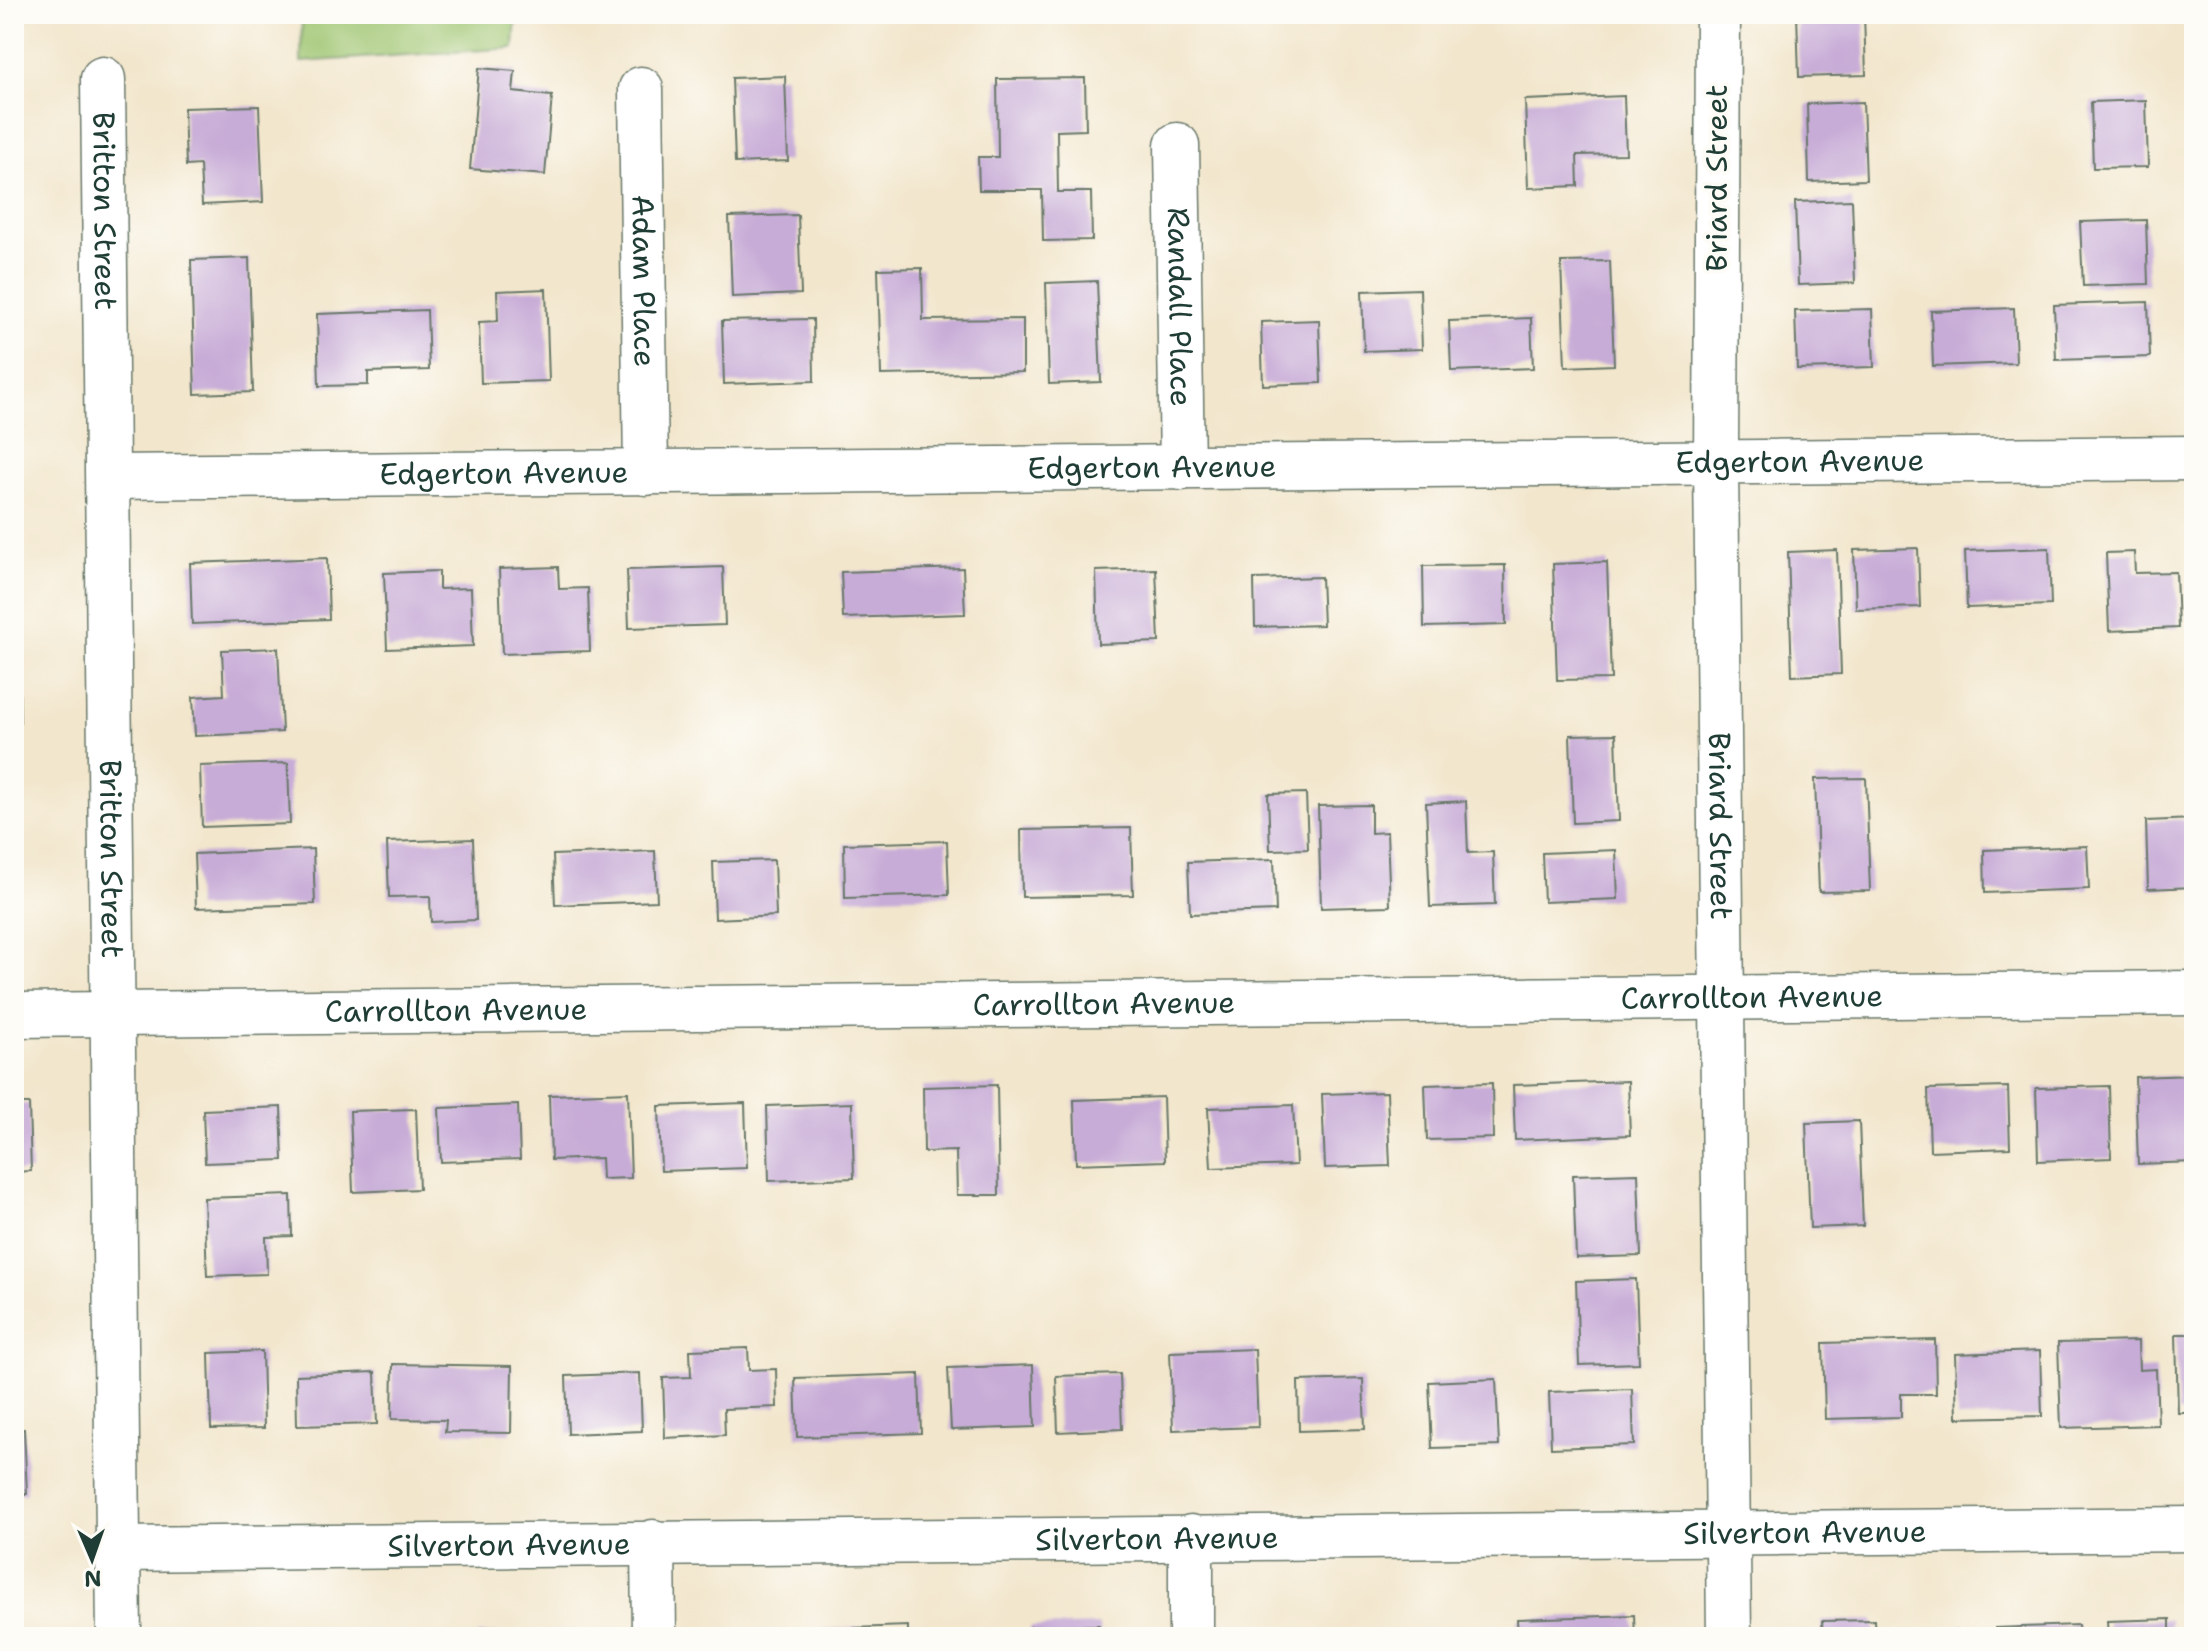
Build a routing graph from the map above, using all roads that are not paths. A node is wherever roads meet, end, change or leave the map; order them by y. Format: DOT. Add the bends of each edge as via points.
graph roads {
  1 [pos="1718,14"];
  2 [pos="103,79"];
  3 [pos="641,89"];
  4 [pos="1177,145"];
  5 [pos="2194,458"];
  6 [pos="1716,463"];
  7 [pos="1182,468"];
  8 [pos="646,473"];
  9 [pos="108,477"];
  10 [pos="2194,993"];
  11 [pos="1721,997"];
  12 [pos="114,1014"];
  13 [pos="14,1015"];
  14 [pos="2194,1529"];
  15 [pos="1725,1533"];
  16 [pos="1191,1537"];
  17 [pos="653,1542"];
  18 [pos="119,1549"];
  19 [pos="119,1637"];
  20 [pos="654,1637"];
  21 [pos="1191,1637"];
  22 [pos="1729,1637"];
  1 -- 6 [label="street, Briard Street"];
  2 -- 9 [label="street, Britton Street"];
  3 -- 8 [label="street, Adam Place"];
  4 -- 7 [label="street, Randall Place"];
  5 -- 6 [label="street, Edgerton Avenue"];
  6 -- 7 [label="street, Edgerton Avenue"];
  6 -- 11 [label="street, Briard Street"];
  7 -- 8 [label="street, Edgerton Avenue"];
  8 -- 9 [label="street, Edgerton Avenue"];
  9 -- 12 [label="street, Britton Street"];
  10 -- 11 [label="street, Carrollton Avenue"];
  11 -- 12 [label="street, Carrollton Avenue"];
  11 -- 15 [label="street, Briard Street"];
  12 -- 13 [label="street, Carrollton Avenue"];
  12 -- 18 [label="street, Britton Street"];
  14 -- 15 [label="street, Silverton Avenue"];
  15 -- 16 [label="street, Silverton Avenue"];
  15 -- 22 [label="street, Briard Street"];
  16 -- 17 [label="street, Silverton Avenue"];
  16 -- 21 [label="street"];
  17 -- 18 [label="street, Silverton Avenue"];
  17 -- 20 [label="street"];
  18 -- 19 [label="street, Britton Street"];
}
